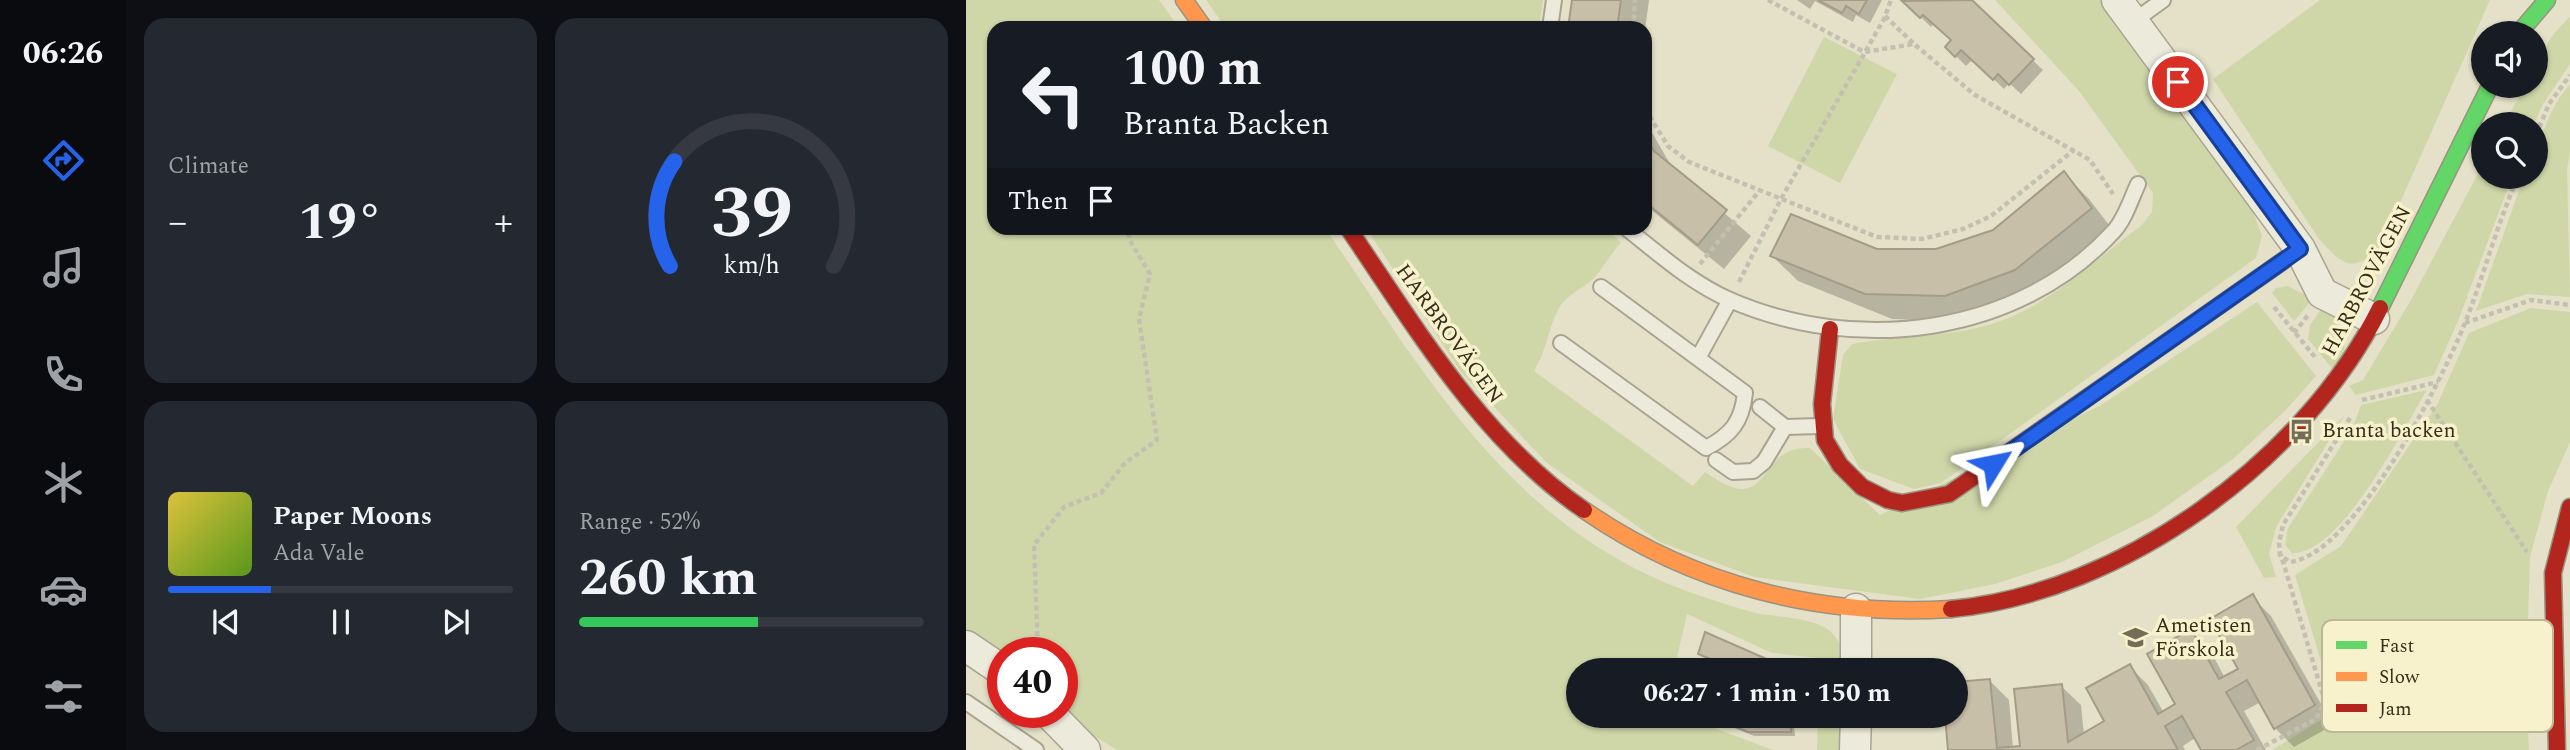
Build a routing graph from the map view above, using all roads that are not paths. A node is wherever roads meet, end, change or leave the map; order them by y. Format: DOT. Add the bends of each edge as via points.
graph roads {
  1 [pos="1184,0"];
  2 [pos="1554,0"];
  3 [pos="2163,0"];
  4 [pos="2547,0"];
  5 [pos="2125,11"];
  6 [pos="1199,21"];
  7 [pos="1551,21"];
  8 [pos="2529,21"];
  9 [pos="2484,98"];
  10 [pos="2138,184"];
  11 [pos="1353,235"];
  12 [pos="1635,235"];
  13 [pos="2300,249"];
  14 [pos="1601,288"];
  15 [pos="1730,300"];
  16 [pos="2374,319"];
  17 [pos="1830,329"];
  18 [pos="1561,343"];
  19 [pos="1698,358"];
  20 [pos="1760,407"];
  21 [pos="1822,426"];
  22 [pos="1786,427"];
  23 [pos="1716,460"];
  24 [pos="2570,507"];
  25 [pos="1856,608"];
  26 [pos="966,646"];
  27 [pos="1856,658"];
  28 [pos="987,660"];
  29 [pos="966,702"];
  30 [pos="1064,728"];
  31 [pos="1856,728"];
  32 [pos="1036,750"];
  33 [pos="1085,750"];
  34 [pos="1856,750"];
  35 [pos="2557,750"];
  1 -- 6 [label="street"];
  2 -- 7 [label="lane"];
  3 -- 5 [label="lane"];
  4 -- 8 [label="street"];
  5 -- 13 [label="street"];
  9 -- 16 [label="street, HARBROVÄGEN"];
  10 -- 17 [label="lane" via="2116,230 2032,295 1989,314 1933,327"];
  11 -- 25 [label="street, HARBROVÄGEN" via="1451,379 1490,426 1585,511 1655,555 1700,576 1758,595"];
  12 -- 15 [label="lane" via="1689,278"];
  13 -- 16 [label="street" via="2322,293"];
  13 -- 21 [label="street" via="1949,494 1903,503 1874,495 1845,470"];
  14 -- 19 [label="lane"];
  15 -- 17 [label="lane"];
  15 -- 19 [label="lane"];
  16 -- 25 [label="street, HARBROVÄGEN" via="2336,383 2252,471 2139,548 2048,586 1971,607 1936,611"];
  17 -- 21 [label="street"];
  18 -- 19 [label="lane" via="1706,448 1726,438 1737,425 1745,393"];
  20 -- 22 [label="lane"];
  21 -- 22 [label="lane"];
  22 -- 23 [label="lane" via="1754,471 1733,472"];
  24 -- 35 [label="street" via="2553,579"];
  25 -- 27 [label="street"];
  26 -- 28 [label="street"];
  29 -- 32 [label="lane"];
  30 -- 33 [label="street"];
  31 -- 34 [label="street"];
}
